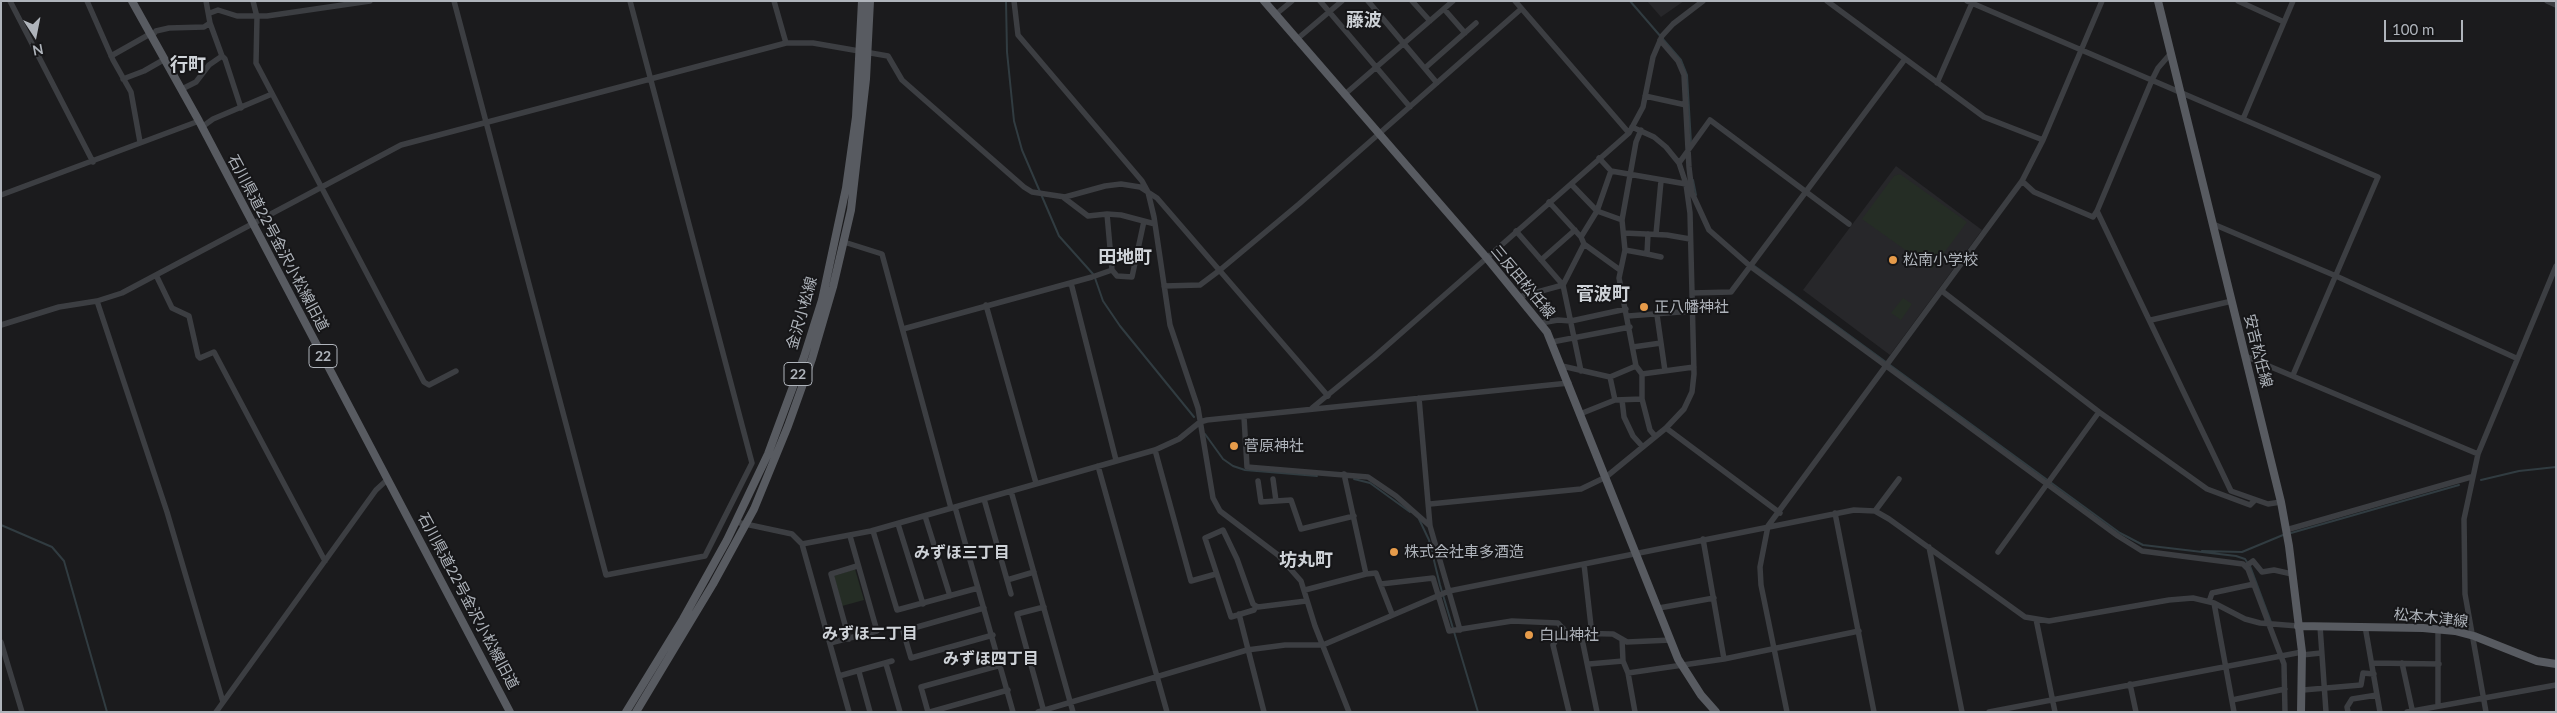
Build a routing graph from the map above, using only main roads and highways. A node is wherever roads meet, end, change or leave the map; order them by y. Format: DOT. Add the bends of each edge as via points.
graph roads {
  1 [pos="132,1"];
  2 [pos="862,1"];
  3 [pos="870,1"];
  4 [pos="1264,1"];
  5 [pos="2158,1"];
  6 [pos="864,52"];
  7 [pos="2298,626"];
  8 [pos="2556,664"];
  9 [pos="1713,711"];
  10 [pos="510,712"];
  11 [pos="626,712"];
  12 [pos="636,712"];
  13 [pos="2301,712"];
  1 -- 10 [label="main road, 石川県道22号金沢小松線旧道 / 22" via="253,223"];
  2 -- 6 [label="main road, 金沢小松線 / 22"];
  3 -- 6 [label="main road, 金沢小松線 / 22"];
  4 -- 9 [label="main road, 三反田松任線" via="1541,323 1569,383 1681,664"];
  5 -- 7 [label="main road, 安吉松任線" via="2281,502"];
  6 -- 11 [label="main road, 金沢小松線 / 22" via="846,188 822,300 785,412 737,518 683,619"];
  6 -- 12 [label="main road, 金沢小松線 / 22" via="851,210 812,359 754,508 713,584"];
  7 -- 8 [label="main road, 松本木津線" via="2438,629 2474,636 2537,661"];
  7 -- 13 [label="main road, 安吉松任線" via="2302,654"];
}
